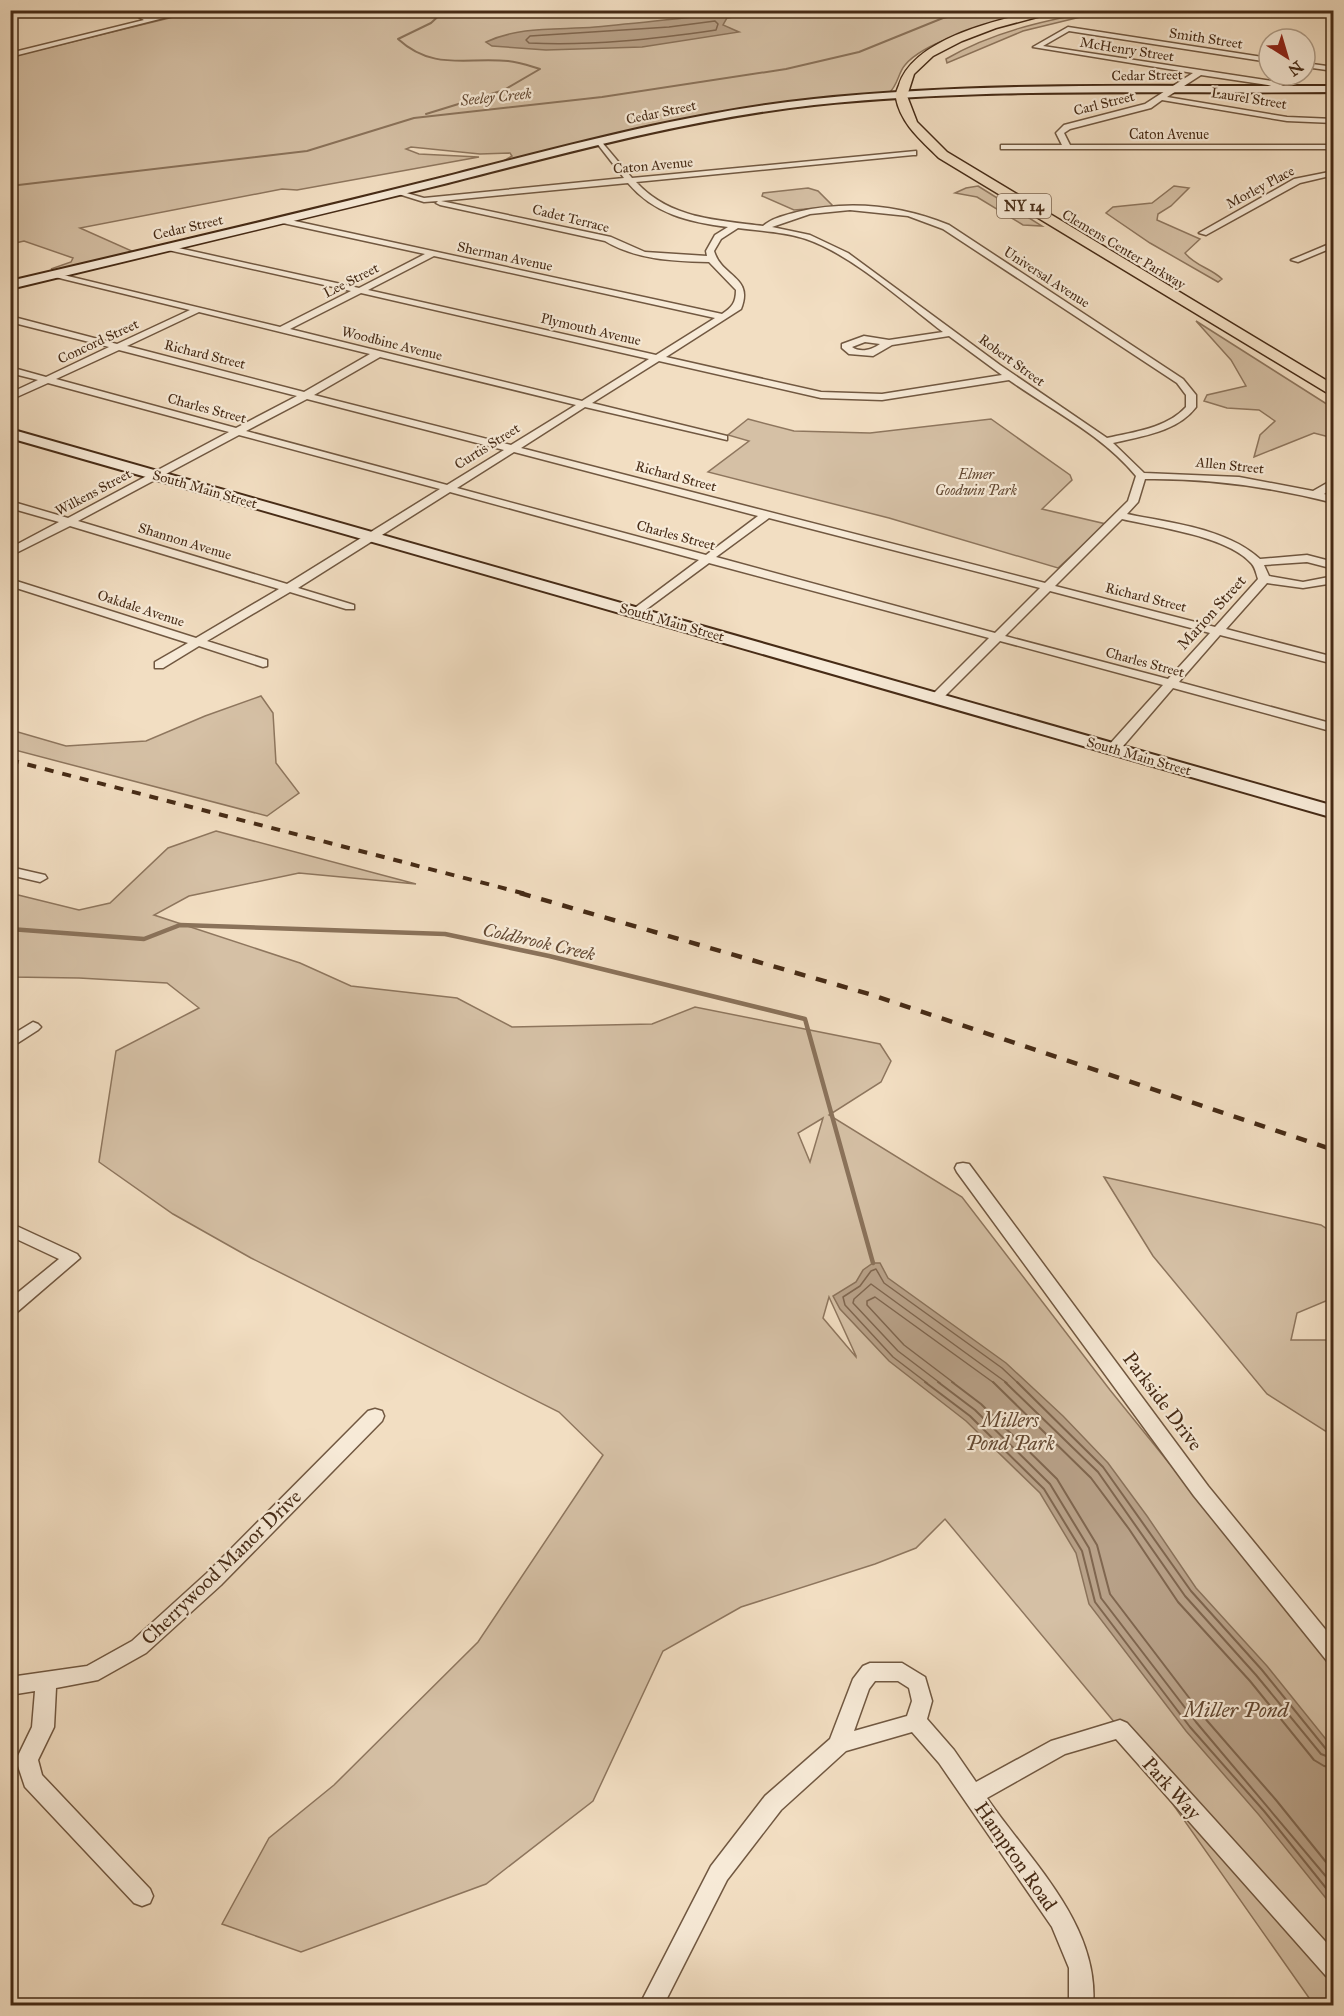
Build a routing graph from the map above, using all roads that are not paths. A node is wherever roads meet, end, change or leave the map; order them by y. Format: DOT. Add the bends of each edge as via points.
graph roads {
  1 [pos="129,10"];
  2 [pos="192,10"];
  3 [pos="1063,11"];
  4 [pos="151,21"];
  5 [pos="1036,47"];
  6 [pos="10,55"];
  7 [pos="1257,58"];
  8 [pos="1317,67"];
  9 [pos="1334,69"];
  10 [pos="1200,72"];
  11 [pos="1284,88"];
  12 [pos="1173,89"];
  13 [pos="1331,89"];
  14 [pos="907,95"];
  15 [pos="1161,98"];
  16 [pos="1334,122"];
  17 [pos="600,142"];
  18 [pos="1005,147"];
  19 [pos="1334,147"];
  20 [pos="1068,148"];
  21 [pos="913,153"];
  22 [pos="1334,173"];
  23 [pos="630,181"];
  24 [pos="396,192"];
  25 [pos="424,200"];
  26 [pos="282,220"];
  27 [pos="738,225"];
  28 [pos="767,227"];
  29 [pos="1203,233"];
  30 [pos="1334,244"];
  31 [pos="168,247"];
  32 [pos="432,254"];
  33 [pos="711,259"];
  34 [pos="1295,260"];
  35 [pos="54,274"];
  36 [pos="10,285"];
  37 [pos="361,290"];
  38 [pos="197,310"];
  39 [pos="723,317"];
  40 [pos="10,319"];
  41 [pos="281,330"];
  42 [pos="952,333"];
  43 [pos="889,343"];
  44 [pos="118,347"];
  45 [pos="379,353"];
  46 [pos="658,358"];
  47 [pos="10,370"];
  48 [pos="1011,377"];
  49 [pos="48,380"];
  50 [pos="1334,382"];
  51 [pos="1334,392"];
  52 [pos="306,395"];
  53 [pos="10,397"];
  54 [pos="585,404"];
  55 [pos="238,432"];
  56 [pos="10,433"];
  57 [pos="723,438"];
  58 [pos="1103,441"];
  59 [pos="512,448"];
  60 [pos="158,475"];
  61 [pos="1142,476"];
  62 [pos="1334,482"];
  63 [pos="448,489"];
  64 [pos="1315,495"];
  65 [pos="1334,500"];
  66 [pos="10,504"];
  67 [pos="766,515"];
  68 [pos="1120,516"];
  69 [pos="69,522"];
  70 [pos="371,536"];
  71 [pos="10,554"];
  72 [pos="708,559"];
  73 [pos="1258,563"];
  74 [pos="1334,566"];
  75 [pos="1264,579"];
  76 [pos="1334,579"];
  77 [pos="10,582"];
  78 [pos="1048,587"];
  79 [pos="289,588"];
  80 [pos="350,607"];
  81 [pos="636,612"];
  82 [pos="1216,630"];
  83 [pos="998,638"];
  84 [pos="198,642"];
  85 [pos="1334,661"];
  86 [pos="263,663"];
  87 [pos="159,665"];
  88 [pos="1169,684"];
  89 [pos="936,698"];
  90 [pos="1334,728"];
  91 [pos="1113,749"];
  92 [pos="1334,812"];
  93 [pos="10,871"];
  94 [pos="40,878"];
  95 [pos="33,1027"];
  96 [pos="10,1044"];
  97 [pos="963,1168"];
  98 [pos="10,1229"];
  99 [pos="10,1309"];
  100 [pos="375,1416"];
  101 [pos="1334,1655"];
  102 [pos="46,1680"];
  103 [pos="10,1686"];
  104 [pos="916,1722"];
  105 [pos="839,1744"];
  106 [pos="972,1795"];
  107 [pos="142,1896"];
  108 [pos="1334,1968"];
  109 [pos="651,2006"];
  110 [pos="1081,2006"];
  1 -- 4 [label="street"];
  2 -- 4 [label="street"];
  3 -- 14 [label="main road" via="991,27 943,46 907,76"];
  4 -- 6 [label="street"];
  5 -- 7 [label="street, Smith Street" via="1068,29"];
  5 -- 10 [label="street, McHenry Street"];
  8 -- 9 [label="street"];
  10 -- 11 [label="street, McHenry Street" via="1269,82"];
  10 -- 12 [label="street, Carl Street"];
  11 -- 12 [label="main road, Cedar Street"];
  11 -- 13 [label="main road, Cedar Street"];
  12 -- 14 [label="main road, Cedar Street"];
  12 -- 15 [label="street, Carl Street"];
  14 -- 17 [label="main road, Cedar Street" via="728,114"];
  14 -- 50 [label="main road, Clemens Center Parkway / NY 14" via="924,128 960,158"];
  14 -- 51 [label="main road, Clemens Center Parkway / NY 14" via="903,112 912,128 943,155"];
  15 -- 16 [label="street, Laurel Street" via="1287,119"];
  15 -- 20 [label="street, Carl Street" via="1148,106 1068,126 1060,132"];
  17 -- 23 [label="street, Robert Street"];
  17 -- 24 [label="main road, Cedar Street"];
  18 -- 20 [label="street, Caton Avenue"];
  19 -- 20 [label="street, Caton Avenue"];
  21 -- 23 [label="street, Caton Avenue"];
  22 -- 29 [label="street, Morley Place" via="1297,180"];
  23 -- 25 [label="street, Caton Avenue"];
  23 -- 27 [label="street, Robert Street" via="661,207 688,217"];
  24 -- 25 [label="street, Caton Avenue"];
  24 -- 26 [label="main road, Cedar Street"];
  25 -- 33 [label="street, Cadet Terrace" via="608,239 622,249"];
  26 -- 31 [label="main road, Cedar Street"];
  26 -- 32 [label="street, Sherman Avenue"];
  27 -- 28 [label="street, Robert Street"];
  27 -- 33 [label="street" via="714,242"];
  28 -- 42 [label="street, Robert Street" via="829,245"];
  28 -- 58 [label="street, Universal Avenue" via="798,214 834,209 886,210 931,220 946,226 1180,381 1192,393 1193,402 1181,418 1160,428"];
  30 -- 34 [label="street"];
  31 -- 35 [label="main road, Cedar Street"];
  31 -- 37 [label="street, Plymouth Avenue"];
  32 -- 37 [label="street, Lee Street"];
  32 -- 39 [label="street, Sherman Avenue"];
  33 -- 39 [label="street, Curtis Street" via="741,291 736,309"];
  35 -- 36 [label="main road, Cedar Street"];
  35 -- 38 [label="street, Woodbine Avenue"];
  37 -- 41 [label="street, Lee Street"];
  37 -- 46 [label="street, Plymouth Avenue"];
  38 -- 41 [label="street, Woodbine Avenue"];
  38 -- 44 [label="street, Concord Street"];
  39 -- 46 [label="street, Curtis Street"];
  40 -- 44 [label="street, Richard Street"];
  41 -- 45 [label="street, Woodbine Avenue"];
  42 -- 43 [label="street"];
  42 -- 48 [label="street, Robert Street"];
  44 -- 49 [label="street, Concord Street"];
  44 -- 52 [label="street, Richard Street"];
  45 -- 52 [label="street, Wilkens Street"];
  45 -- 54 [label="street, Woodbine Avenue"];
  46 -- 48 [label="street, Plymouth Avenue" via="796,391 845,397 882,397"];
  46 -- 54 [label="street, Curtis Street"];
  47 -- 49 [label="street, Charles Street"];
  48 -- 58 [label="street, Robert Street"];
  49 -- 53 [label="street, Concord Street"];
  49 -- 55 [label="street, Charles Street"];
  52 -- 55 [label="street, Wilkens Street"];
  52 -- 59 [label="street, Richard Street"];
  54 -- 57 [label="street, Woodbine Avenue"];
  54 -- 59 [label="street, Curtis Street"];
  55 -- 60 [label="street, Wilkens Street"];
  55 -- 63 [label="street, Charles Street"];
  56 -- 60 [label="main road, South Main Street"];
  58 -- 61 [label="street, Robert Street"];
  59 -- 63 [label="street, Curtis Street"];
  59 -- 67 [label="street, Richard Street"];
  60 -- 69 [label="street, Wilkens Street"];
  60 -- 70 [label="main road, South Main Street"];
  61 -- 64 [label="street, Allen Street" via="1244,481"];
  61 -- 68 [label="street" via="1133,502"];
  62 -- 64 [label="street"];
  63 -- 70 [label="street, Curtis Street"];
  63 -- 72 [label="street, Charles Street"];
  64 -- 65 [label="street, Allen Street"];
  66 -- 69 [label="street, Shannon Avenue"];
  67 -- 72 [label="street"];
  67 -- 78 [label="street, Richard Street"];
  68 -- 73 [label="street, Marion Street" via="1209,537 1235,546"];
  68 -- 78 [label="street"];
  69 -- 71 [label="street, Wilkens Street"];
  69 -- 79 [label="street, Shannon Avenue"];
  70 -- 79 [label="street, Curtis Street"];
  70 -- 81 [label="main road, South Main Street"];
  72 -- 81 [label="street"];
  72 -- 83 [label="street, Charles Street"];
  73 -- 74 [label="street, Marion Street" via="1308,559"];
  73 -- 75 [label="street, Marion Street"];
  75 -- 76 [label="street, Marion Street" via="1303,585"];
  75 -- 82 [label="street, Marion Street"];
  77 -- 84 [label="street, Oakdale Avenue"];
  78 -- 82 [label="street, Richard Street"];
  78 -- 83 [label="street"];
  79 -- 80 [label="street, Shannon Avenue"];
  79 -- 84 [label="street, Curtis Street"];
  81 -- 89 [label="main road, South Main Street"];
  82 -- 85 [label="street, Richard Street"];
  82 -- 88 [label="street, Marion Street"];
  83 -- 88 [label="street, Charles Street"];
  83 -- 89 [label="street"];
  84 -- 86 [label="street, Oakdale Avenue"];
  84 -- 87 [label="street, Curtis Street"];
  88 -- 90 [label="street, Charles Street"];
  88 -- 91 [label="street, Marion Street"];
  89 -- 91 [label="main road, South Main Street"];
  91 -- 92 [label="main road, South Main Street"];
  93 -- 94 [label="street"];
  95 -- 96 [label="street"];
  97 -- 101 [label="street, Parkside Drive" via="1202,1491"];
  98 -- 99 [label="street" via="71,1258"];
  100 -- 102 [label="street, Cherrywood Manor Drive" via="214,1579 139,1647 91,1674"];
  102 -- 103 [label="street, Cherrywood Manor Drive"];
  102 -- 107 [label="street" via="43,1726 27,1760 33,1780"];
  104 -- 105 [label="street"];
  104 -- 105 [label="street" via="922,1701 918,1683 902,1672 870,1672 860,1685"];
  104 -- 106 [label="street, Hampton Road" via="950,1758"];
  105 -- 109 [label="street" via="773,1803 719,1873"];
  106 -- 108 [label="street, Park Way" via="1059,1747 1120,1730"];
  106 -- 110 [label="street, Hampton Road" via="1063,1922 1083,1978"];
}
